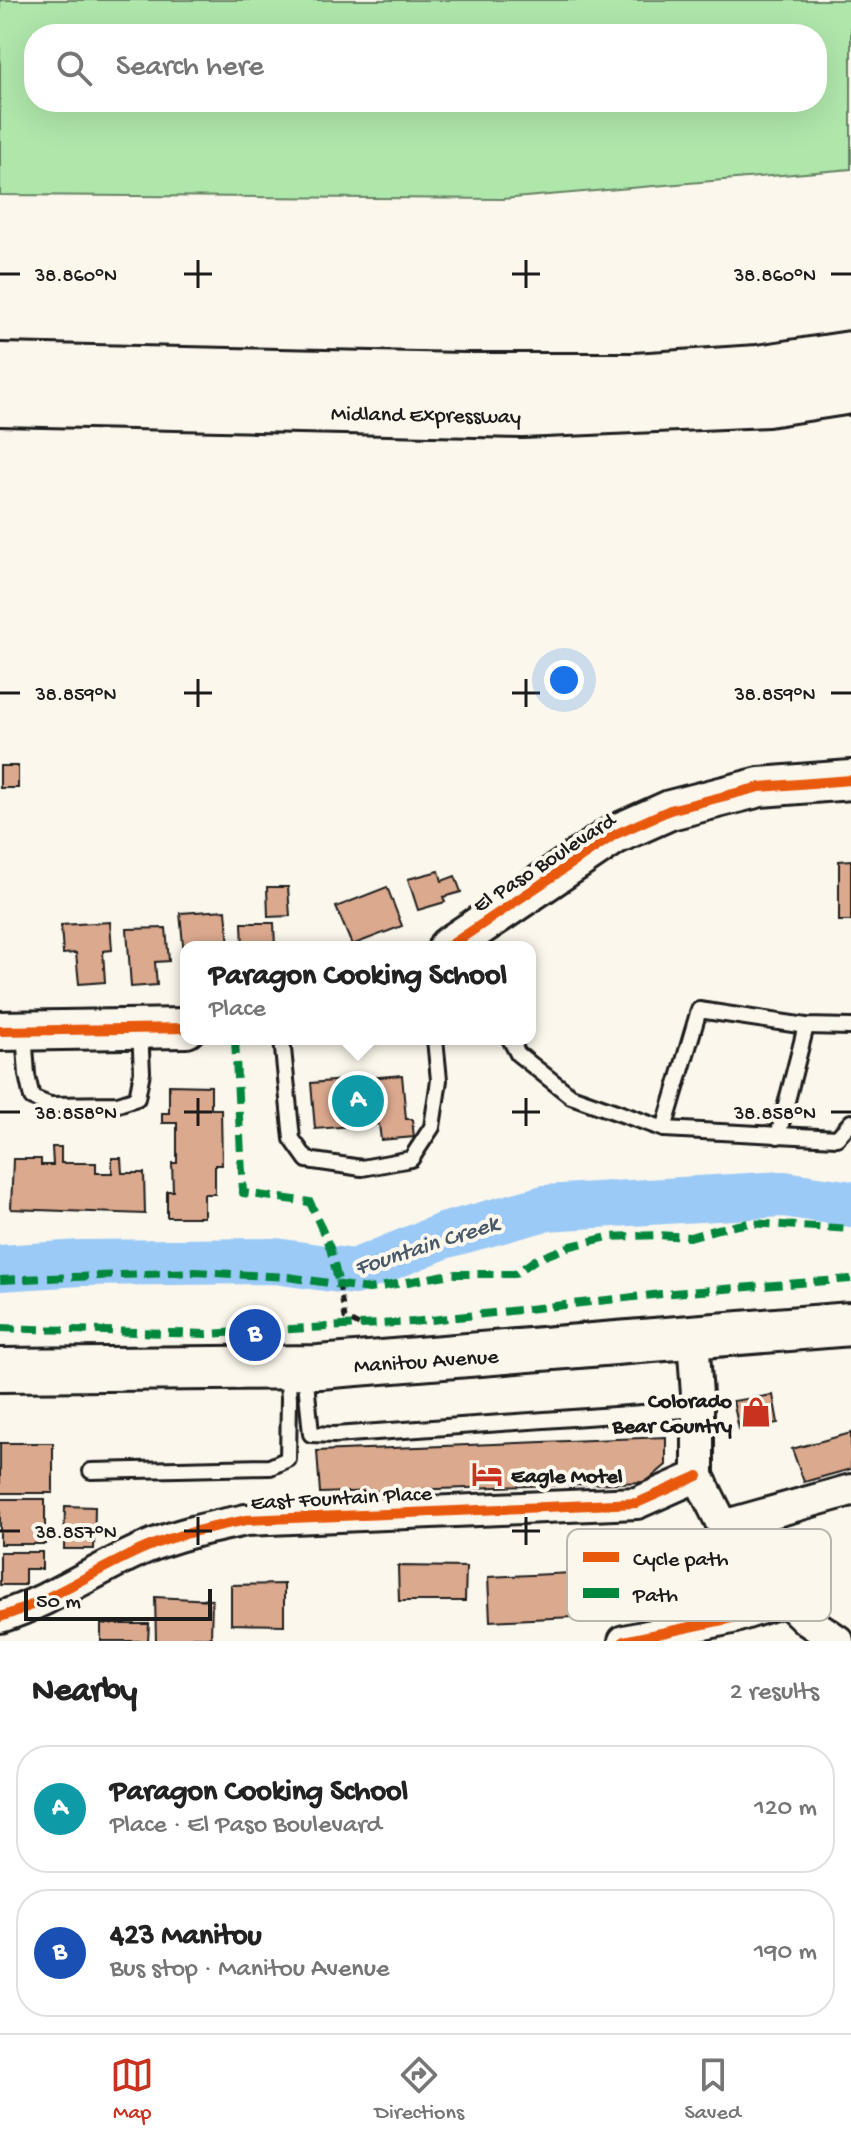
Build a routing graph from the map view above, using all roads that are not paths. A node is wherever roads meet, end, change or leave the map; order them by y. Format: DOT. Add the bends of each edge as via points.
graph roads {
  1 [pos="851,354"];
  2 [pos="0,366"];
  3 [pos="851,391"];
  4 [pos="0,403"];
  5 [pos="851,780"];
  6 [pos="466,941"];
  7 [pos="806,1026"];
  8 [pos="851,1027"];
  9 [pos="180,1028"];
  10 [pos="140,1029"];
  11 [pos="12,1031"];
  12 [pos="283,1045"];
  13 [pos="436,1045"];
  14 [pos="513,1045"];
  15 [pos="851,1122"];
  16 [pos="664,1129"];
  17 [pos="778,1136"];
  18 [pos="851,1324"];
  19 [pos="693,1338"];
  20 [pos="296,1367"];
  21 [pos="0,1370"];
  22 [pos="698,1409"];
  23 [pos="91,1471"];
  24 [pos="698,1476"];
  25 [pos="851,1490"];
  26 [pos="723,1526"];
  27 [pos="725,1529"];
  28 [pos="0,1617"];
  29 [pos="718,1621"];
  30 [pos="808,1621"];
  31 [pos="624,1641"];
  32 [pos="838,1641"];
  1 -- 2 [label="highway, Midland Expressway" via="758,368 635,376"];
  3 -- 4 [label="highway, Midland Expressway" via="767,404 522,415"];
  5 -- 6 [label="street, El Paso Boulevard" via="760,787 670,810 614,835"];
  7 -- 8 [label="lane"];
  7 -- 16 [label="lane" via="699,1010"];
  7 -- 17 [label="lane"];
  9 -- 10 [label="street"];
  10 -- 11 [label="street"];
  10 -- 11 [label="lane" via="137,1098 118,1104 50,1105 32,1098"];
  12 -- 13 [label="lane" via="292,1139 307,1160 362,1168 411,1159 432,1127 439,1080"];
  14 -- 16 [label="lane" via="571,1096"];
  15 -- 17 [label="lane" via="837,1138"];
  16 -- 17 [label="lane"];
  18 -- 19 [label="main road, Manitou Avenue"];
  19 -- 20 [label="main road, Manitou Avenue"];
  19 -- 22 [label="street"];
  20 -- 21 [label="main road, Manitou Avenue"];
  20 -- 22 [label="lane" via="311,1434"];
  20 -- 23 [label="lane" via="289,1398 288,1459 270,1467"];
  22 -- 24 [label="street"];
  24 -- 26 [label="street"];
  24 -- 28 [label="street, East Fountain Place" via="637,1503 246,1520 145,1548"];
  25 -- 26 [label="street"];
  26 -- 27 [label="street"];
  29 -- 31 [label="street"];
  30 -- 32 [label="street"];
}
